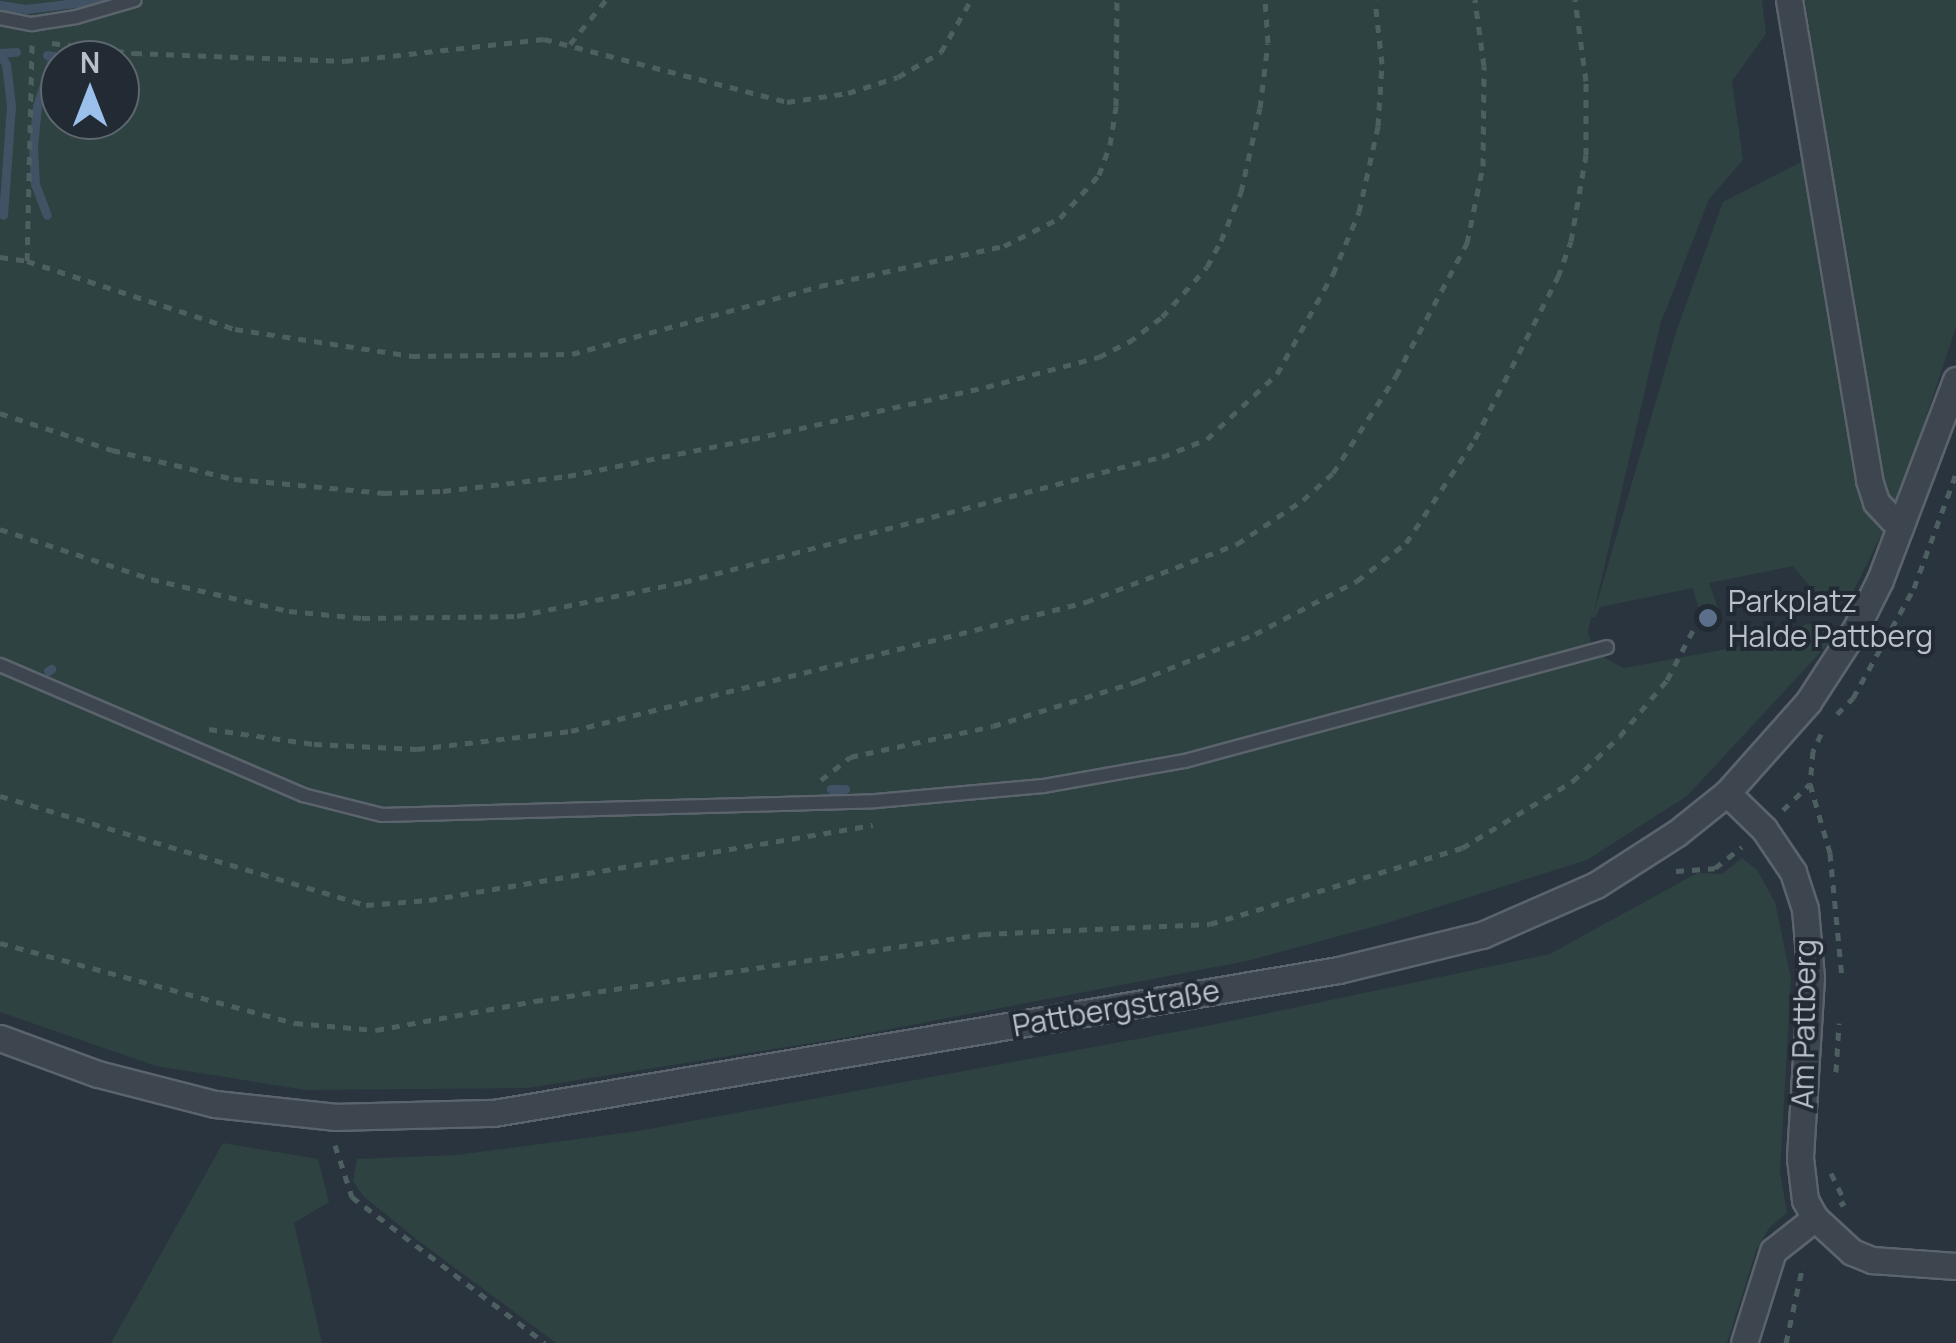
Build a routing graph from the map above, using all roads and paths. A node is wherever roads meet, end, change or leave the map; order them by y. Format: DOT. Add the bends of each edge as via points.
graph roads {
  1 [pos="135,0"];
  2 [pos="606,0"];
  3 [pos="971,0"];
  4 [pos="1117,0"];
  5 [pos="1265,0"];
  6 [pos="1375,0"];
  7 [pos="1475,0"];
  8 [pos="1575,0"];
  9 [pos="1789,0"];
  10 [pos="0,18"];
  11 [pos="32,24"];
  12 [pos="569,45"];
  13 [pos="0,258"];
  14 [pos="28,261"];
  15 [pos="1956,380"];
  16 [pos="0,413"];
  17 [pos="1900,528"];
  18 [pos="0,529"];
  19 [pos="1692,630"];
  20 [pos="1607,647"];
  21 [pos="0,664"];
  22 [pos="204,729"];
  23 [pos="1726,793"];
  24 [pos="0,796"];
  25 [pos="806,800"];
  26 [pos="886,822"];
  27 [pos="0,943"];
  28 [pos="0,1038"];
  29 [pos="336,1117"];
  30 [pos="1820,1223"];
  31 [pos="1956,1266"];
  32 [pos="545,1343"];
  33 [pos="1744,1343"];
  34 [pos="1786,1343"];
  1 -- 11 [label="lane"];
  2 -- 12 [label="path"];
  3 -- 12 [label="path" via="941,52 898,77 787,102"];
  4 -- 14 [label="path" via="1110,146 1099,175 1060,218 1004,246 820,286 572,354 412,356 235,329"];
  5 -- 16 [label="path" via="1268,44 1260,108 1241,192 1221,241 1162,317 1099,357 752,439 568,476 444,492 384,494 234,479 112,450"];
  6 -- 18 [label="path" via="1382,64 1378,126 1359,212 1333,274 1277,374 1207,439 1162,457 684,582 517,616 380,618 289,610 151,579"];
  7 -- 22 [label="path" via="1484,66 1483,166 1468,243 1396,376 1333,473 1238,544 1086,602 571,731 417,749"];
  8 -- 25 [label="path" via="1586,81 1586,155 1571,240 1474,439 1406,543 1357,582 1255,634 1138,681 1011,720 850,757 828,770"];
  9 -- 17 [label="street" via="1869,480 1876,502"];
  10 -- 11 [label="lane"];
  11 -- 12 [label="path" via="56,46 266,59 345,60 544,39"];
  11 -- 14 [label="path"];
  13 -- 14 [label="path"];
  15 -- 17 [label="street, Pattbergstraße"];
  17 -- 23 [label="street, Pattbergstraße" via="1856,628 1808,702"];
  19 -- 27 [label="path" via="1666,680 1573,781 1462,848 1210,924 982,934 376,1030 295,1023"];
  20 -- 25 [label="lane" via="1185,762 1043,786 876,801"];
  21 -- 25 [label="lane" via="303,795 382,814"];
  23 -- 29 [label="street, Pattbergstraße" via="1596,885 1482,935 1339,970 494,1113"];
  23 -- 30 [label="street, Am Pattberg" via="1780,847 1805,909 1811,977 1800,1158 1805,1200"];
  24 -- 26 [label="path" via="366,905 430,900"];
  28 -- 29 [label="street, Pattbergstraße" via="98,1074 216,1104"];
  29 -- 32 [label="path" via="334,1148 352,1197"];
  30 -- 31 [label="street" via="1852,1252 1872,1260"];
  30 -- 33 [label="street" via="1773,1251"];
  30 -- 34 [label="path" via="1799,1274"];
}
